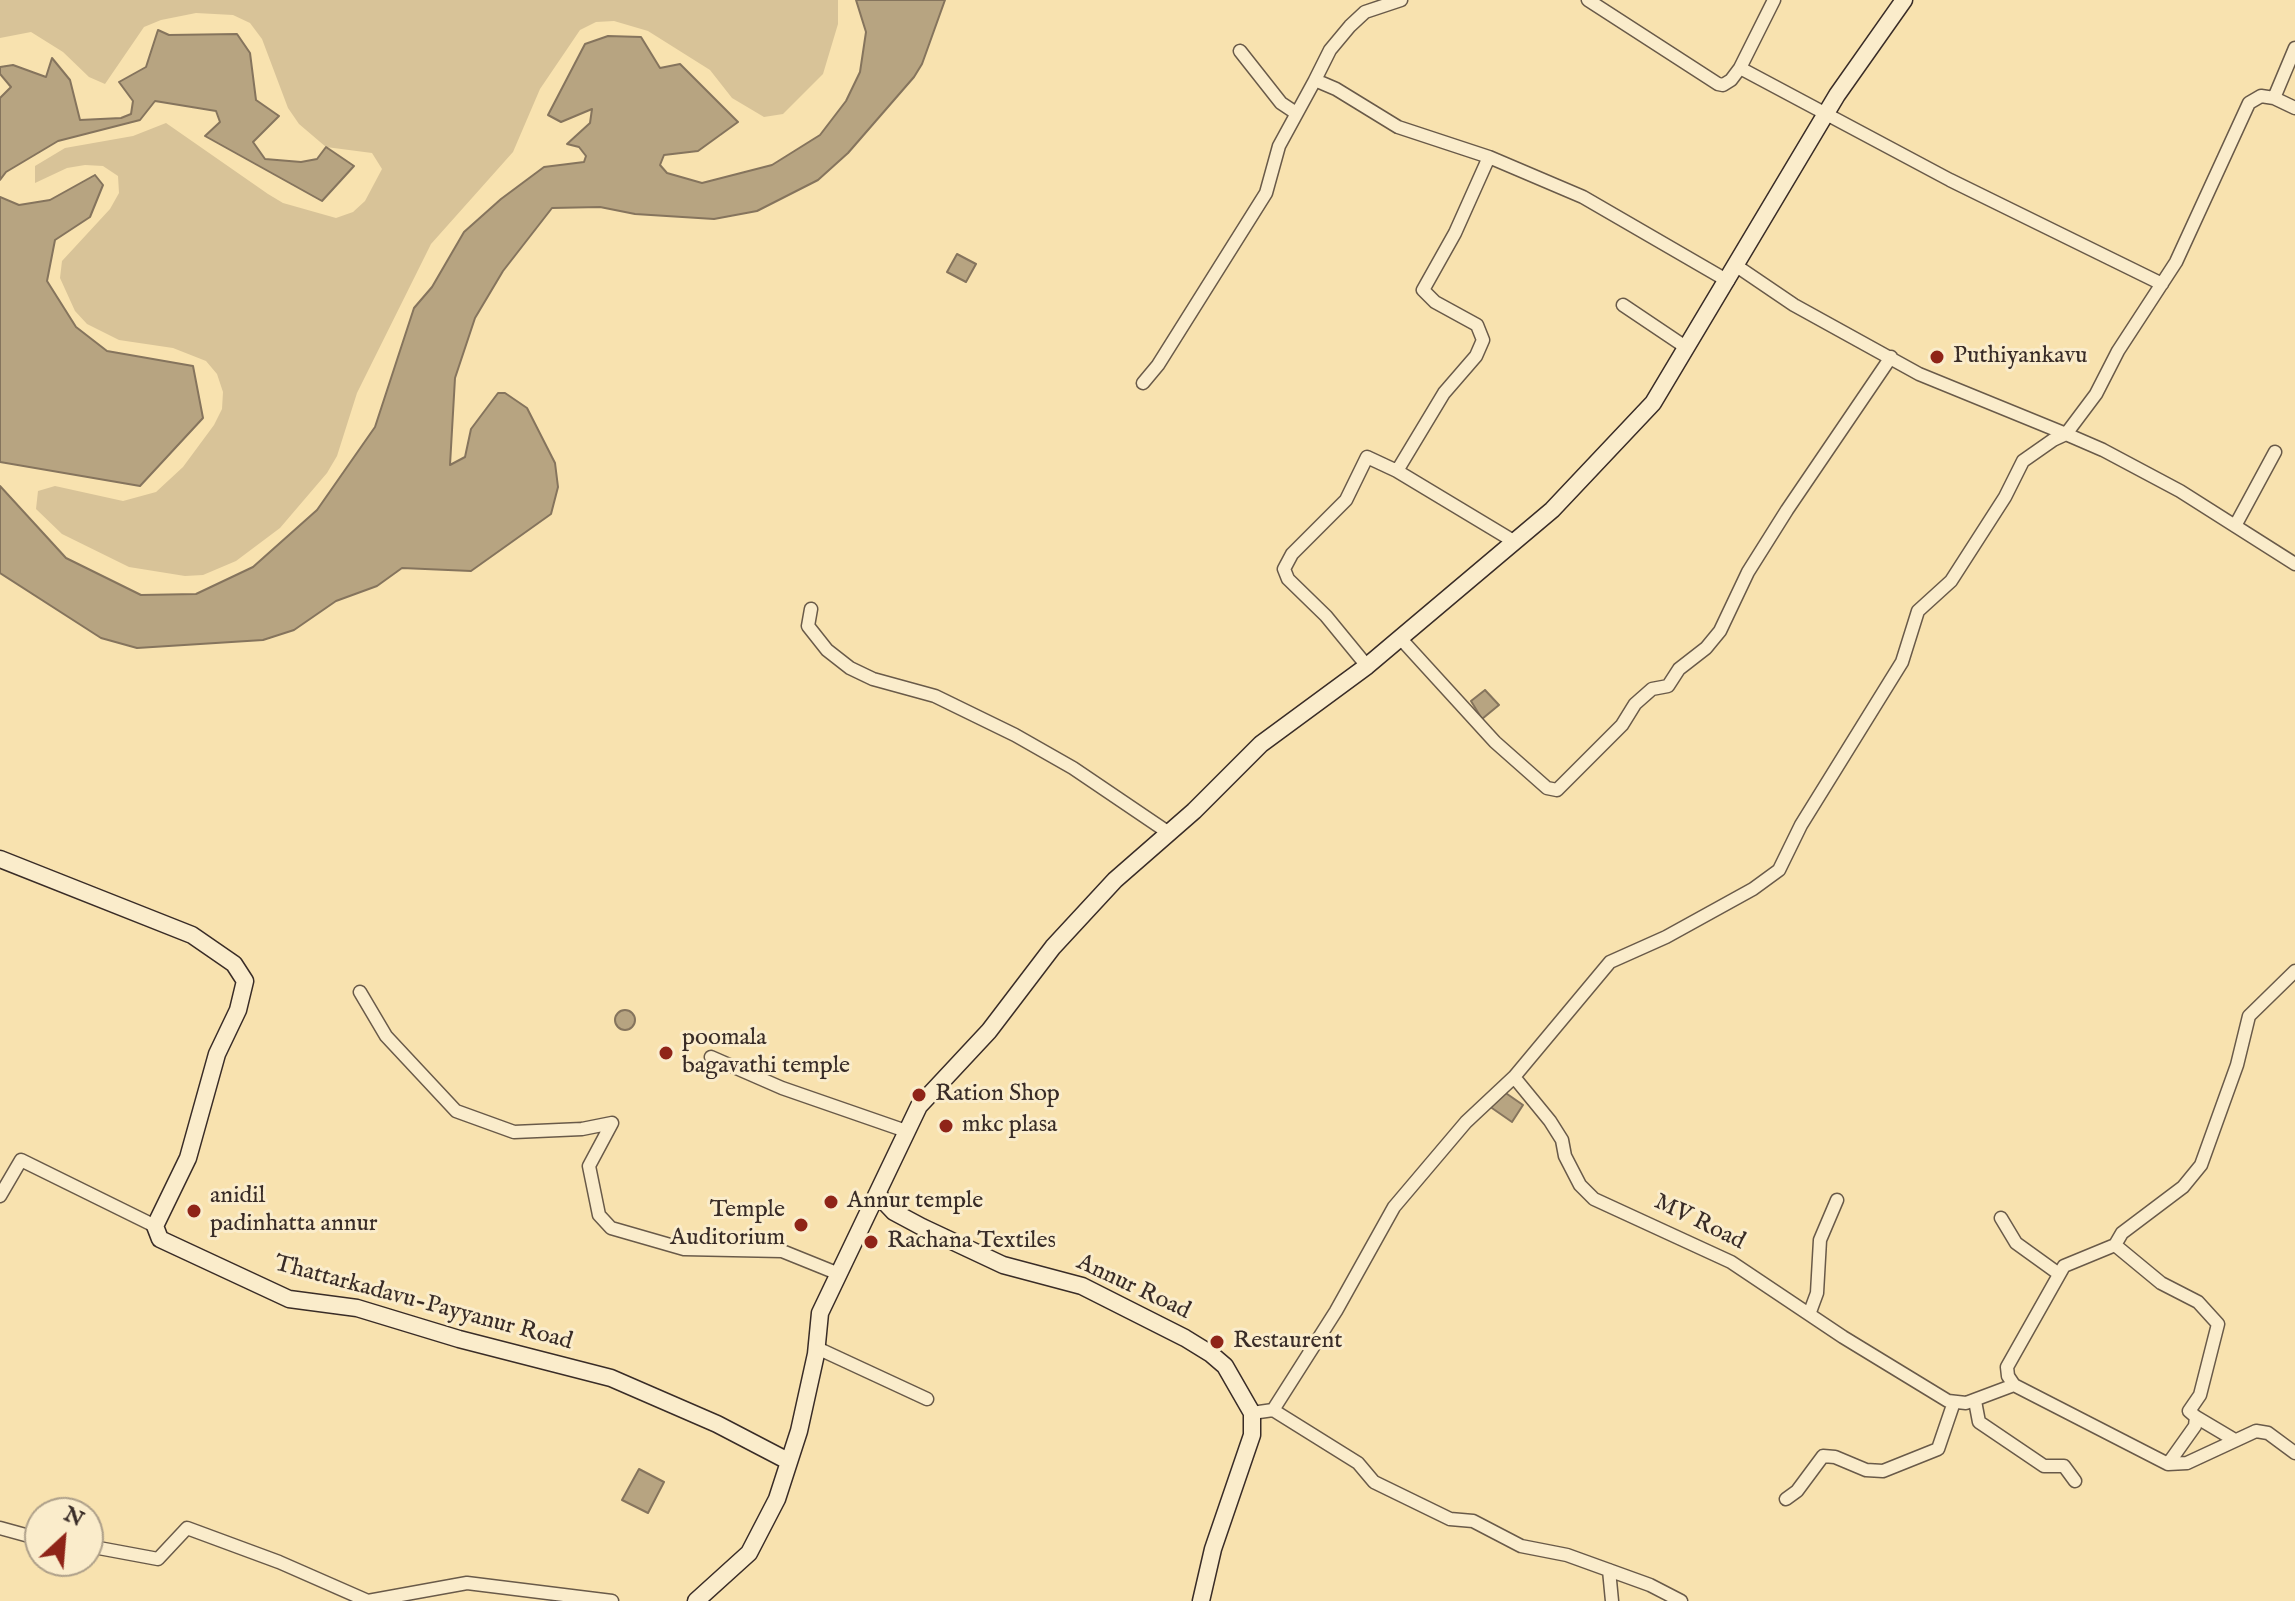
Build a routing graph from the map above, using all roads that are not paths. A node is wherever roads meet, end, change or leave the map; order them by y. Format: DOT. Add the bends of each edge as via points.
graph roads {
  1 [pos="1401,0"];
  2 [pos="1588,0"];
  3 [pos="1774,0"];
  4 [pos="1904,0"];
  5 [pos="2295,48"];
  6 [pos="1240,51"];
  7 [pos="1740,68"];
  8 [pos="1315,80"];
  9 [pos="2274,98"];
  10 [pos="2295,108"];
  11 [pos="1296,113"];
  12 [pos="1825,115"];
  13 [pos="1489,157"];
  14 [pos="1733,274"];
  15 [pos="2162,284"];
  16 [pos="1623,305"];
  17 [pos="1687,348"];
  18 [pos="1891,357"];
  19 [pos="1143,383"];
  20 [pos="2066,434"];
  21 [pos="2275,452"];
  22 [pos="1397,471"];
  23 [pos="2235,526"];
  24 [pos="1515,542"];
  25 [pos="2295,564"];
  26 [pos="811,609"];
  27 [pos="1401,639"];
  28 [pos="1367,666"];
  29 [pos="1169,833"];
  30 [pos="0,859"];
  31 [pos="2295,971"];
  32 [pos="360,992"];
  33 [pos="711,1057"];
  34 [pos="1514,1077"];
  35 [pos="906,1131"];
  36 [pos="878,1195"];
  37 [pos="0,1196"];
  38 [pos="1837,1200"];
  39 [pos="2001,1218"];
  40 [pos="155,1226"];
  41 [pos="2115,1245"];
  42 [pos="839,1274"];
  43 [pos="2059,1274"];
  44 [pos="1810,1312"];
  45 [pos="817,1348"];
  46 [pos="2014,1385"];
  47 [pos="927,1399"];
  48 [pos="1975,1401"];
  49 [pos="1954,1402"];
  50 [pos="1273,1410"];
  51 [pos="1252,1413"];
  52 [pos="2196,1417"];
  53 [pos="2233,1439"];
  54 [pos="2295,1453"];
  55 [pos="788,1461"];
  56 [pos="2168,1464"];
  57 [pos="2075,1481"];
  58 [pos="1786,1499"];
  59 [pos="0,1528"];
  60 [pos="24,1535"];
  61 [pos="104,1549"];
  62 [pos="1609,1570"];
  63 [pos="368,1601"];
  64 [pos="612,1601"];
  65 [pos="696,1601"];
  66 [pos="1201,1601"];
  67 [pos="1612,1601"];
  68 [pos="1681,1601"];
  1 -- 8 [label="street" via="1365,12 1330,50"];
  2 -- 7 [label="street" via="1718,84 1731,80"];
  3 -- 7 [label="street"];
  4 -- 12 [label="main road"];
  5 -- 9 [label="street"];
  6 -- 11 [label="street" via="1281,103"];
  7 -- 12 [label="street"];
  8 -- 11 [label="street"];
  8 -- 13 [label="street" via="1398,127"];
  9 -- 10 [label="street"];
  9 -- 15 [label="street" via="2261,96 2249,103"];
  11 -- 19 [label="street" via="1279,146 1266,193"];
  12 -- 14 [label="main road"];
  12 -- 15 [label="street"];
  13 -- 14 [label="street" via="1583,197"];
  13 -- 22 [label="street" via="1423,290 1477,325 1483,340"];
  14 -- 17 [label="main road"];
  14 -- 18 [label="street"];
  15 -- 20 [label="street"];
  16 -- 17 [label="street"];
  17 -- 24 [label="main road" via="1653,403"];
  18 -- 20 [label="street" via="1919,374"];
  18 -- 27 [label="street" via="1748,572 1720,631 1668,686 1652,689 1635,704 1622,725 1557,790 1547,788 1495,742"];
  20 -- 23 [label="street" via="2180,491"];
  20 -- 34 [label="street" via="2023,461 1951,581 1918,611 1902,662 1779,870 1666,937 1610,962"];
  21 -- 23 [label="street"];
  22 -- 24 [label="street"];
  22 -- 28 [label="street" via="1367,457 1346,500 1292,554 1284,569"];
  23 -- 25 [label="street"];
  24 -- 27 [label="main road"];
  26 -- 29 [label="street" via="808,626 850,668 935,696 1015,735"];
  27 -- 28 [label="main road"];
  28 -- 29 [label="main road" via="1261,744"];
  29 -- 35 [label="main road" via="1115,880 1053,947 989,1031 919,1106"];
  30 -- 40 [label="main road" via="192,935 234,964 245,981 217,1054 188,1158"];
  31 -- 41 [label="street" via="2249,1016 2201,1165 2183,1187 2122,1233"];
  32 -- 42 [label="street" via="386,1036 456,1111 514,1132 612,1123 589,1166 599,1215 611,1228 684,1249 782,1251"];
  33 -- 35 [label="street"];
  34 -- 44 [label="street, MV Road" via="1550,1121 1580,1185 1594,1199 1731,1262"];
  34 -- 50 [label="street" via="1466,1122 1394,1207"];
  35 -- 36 [label="main road"];
  36 -- 42 [label="main road"];
  36 -- 51 [label="main road, Annur Road" via="894,1212 922,1227 1003,1265 1082,1286 1211,1354 1235,1380"];
  37 -- 40 [label="street" via="21,1160"];
  38 -- 44 [label="street" via="1820,1240 1817,1293"];
  39 -- 43 [label="street" via="2016,1243"];
  40 -- 55 [label="main road, Thattarkadavu-Payyanur Road" via="160,1239 289,1299 357,1308 611,1378"];
  41 -- 43 [label="street" via="2074,1259"];
  41 -- 52 [label="street" via="2161,1283 2198,1302 2218,1324 2200,1395 2189,1411"];
  42 -- 45 [label="main road" via="820,1313"];
  43 -- 46 [label="street" via="2007,1367"];
  44 -- 49 [label="street, MV Road"];
  45 -- 47 [label="street"];
  45 -- 55 [label="main road"];
  46 -- 48 [label="street"];
  46 -- 56 [label="street"];
  48 -- 49 [label="street"];
  48 -- 57 [label="street" via="1979,1422 2044,1466 2064,1466"];
  49 -- 58 [label="street" via="1938,1449 1883,1471 1823,1456"];
  50 -- 51 [label="street"];
  50 -- 62 [label="street" via="1358,1463 1374,1482 1450,1519 1473,1521 1521,1546"];
  51 -- 66 [label="main road" via="1250,1446 1213,1549"];
  52 -- 53 [label="street"];
  52 -- 56 [label="street"];
  53 -- 54 [label="street" via="2268,1433"];
  53 -- 56 [label="street" via="2187,1463"];
  55 -- 65 [label="main road" via="777,1499 749,1553"];
  59 -- 60 [label="street"];
  61 -- 63 [label="street" via="158,1559 187,1528"];
  62 -- 67 [label="street"];
  62 -- 68 [label="street"];
  63 -- 64 [label="street" via="467,1583"];
}
